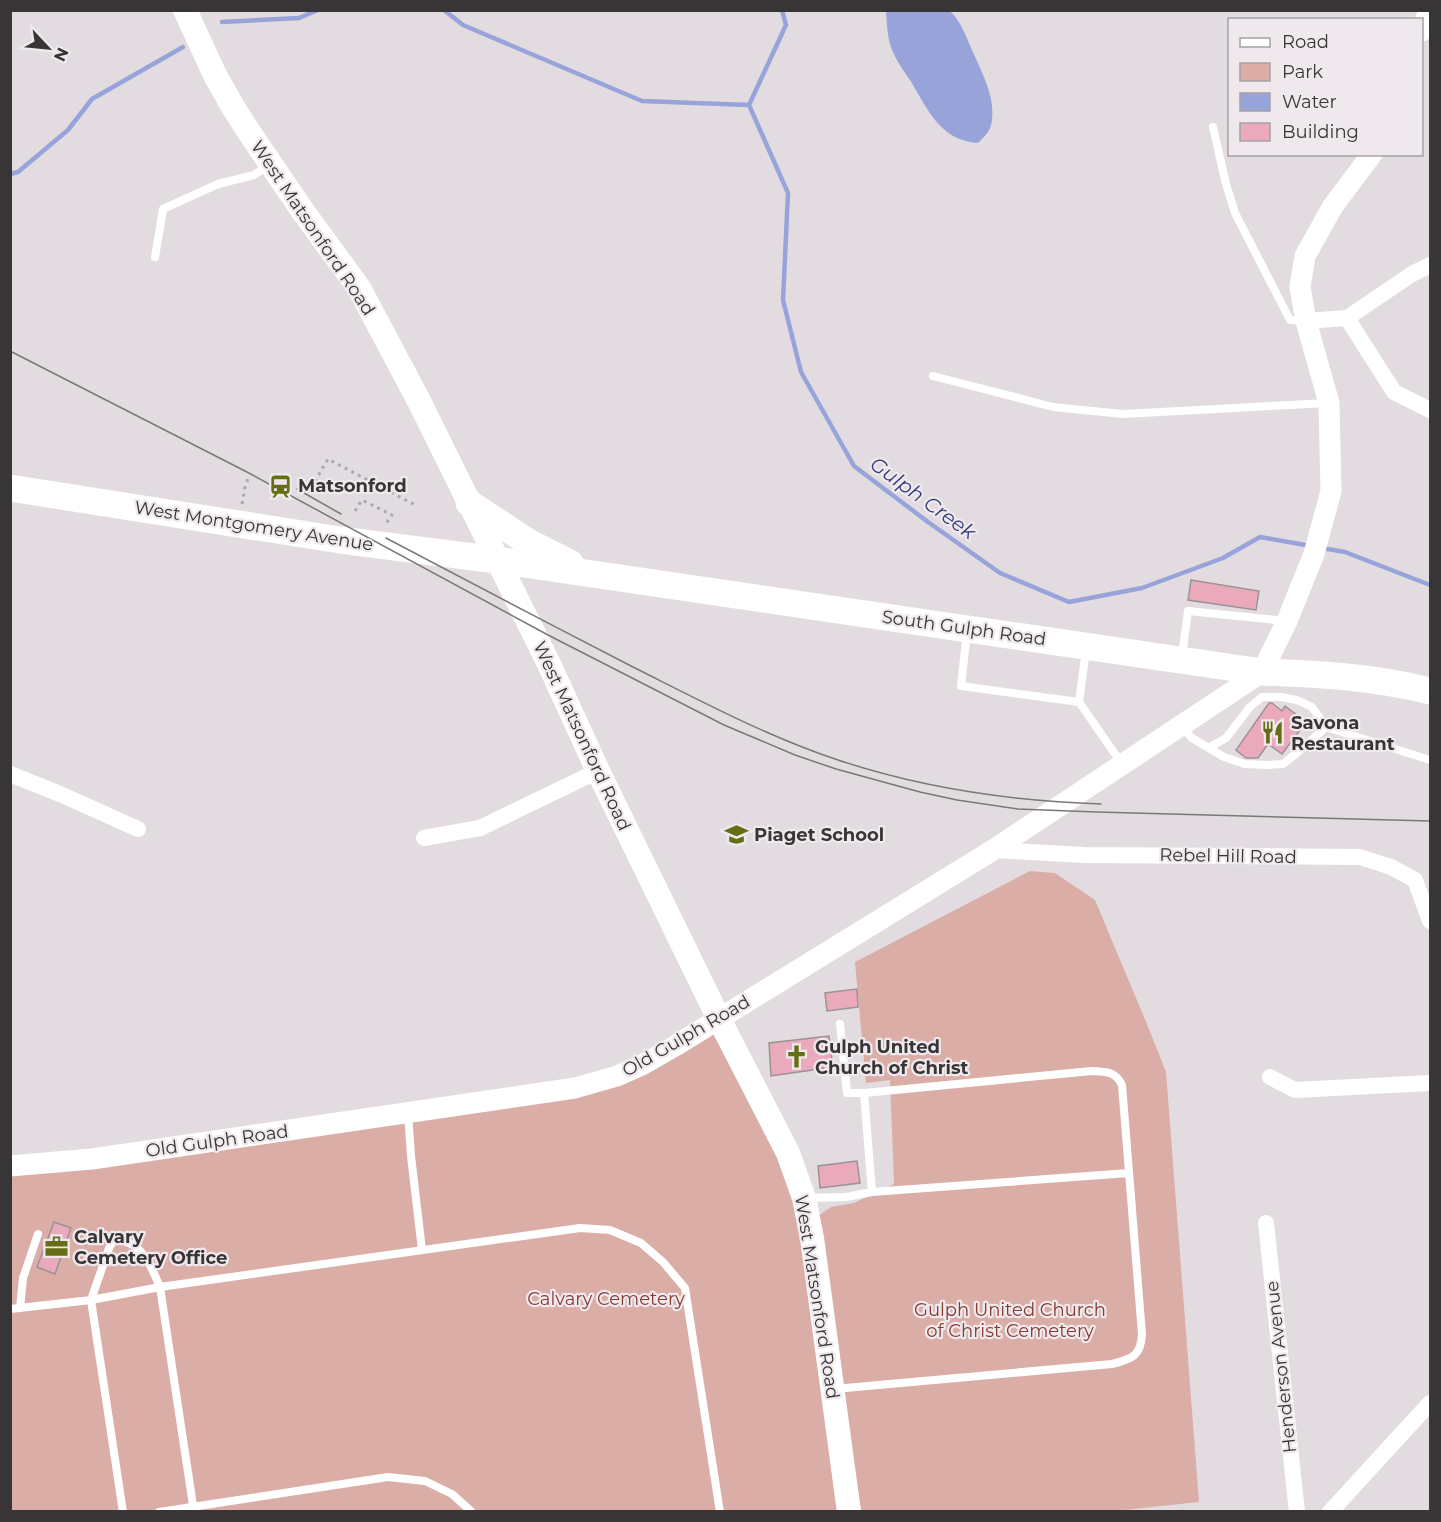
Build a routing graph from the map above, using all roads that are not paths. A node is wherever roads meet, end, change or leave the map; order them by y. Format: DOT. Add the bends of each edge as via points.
graph roads {
  1 [pos="185,10"];
  2 [pos="1429,10"];
  3 [pos="1423,28"];
  4 [pos="1213,127"];
  5 [pos="1371,156"];
  6 [pos="270,164"];
  7 [pos="155,257"];
  8 [pos="1431,265"];
  9 [pos="1347,318"];
  10 [pos="1306,321"];
  11 [pos="933,376"];
  12 [pos="1329,403"];
  13 [pos="1431,410"];
  14 [pos="10,488"];
  15 [pos="470,503"];
  16 [pos="497,560"];
  17 [pos="592,574"];
  18 [pos="1287,621"];
  19 [pos="967,629"];
  20 [pos="1086,646"];
  21 [pos="1182,660"];
  22 [pos="1262,672"];
  23 [pos="1431,691"];
  24 [pos="1079,702"];
  25 [pos="1181,726"];
  26 [pos="1326,727"];
  27 [pos="1210,747"];
  28 [pos="1431,760"];
  29 [pos="1122,765"];
  30 [pos="598,771"];
  31 [pos="10,774"];
  32 [pos="138,829"];
  33 [pos="424,838"];
  34 [pos="993,850"];
  35 [pos="1431,921"];
  36 [pos="719,1019"];
  37 [pos="840,1024"];
  38 [pos="1270,1077"];
  39 [pos="1431,1083"];
  40 [pos="864,1093"];
  41 [pos="408,1113"];
  42 [pos="10,1166"];
  43 [pos="1129,1173"];
  44 [pos="872,1192"];
  45 [pos="804,1198"];
  46 [pos="1266,1223"];
  47 [pos="38,1234"];
  48 [pos="422,1250"];
  49 [pos="160,1287"];
  50 [pos="92,1300"];
  51 [pos="15,1308"];
  52 [pos="833,1389"];
  53 [pos="1431,1403"];
  54 [pos="193,1509"];
  55 [pos="123,1512"];
  56 [pos="159,1512"];
  57 [pos="472,1512"];
  58 [pos="720,1512"];
  59 [pos="849,1512"];
  60 [pos="1297,1512"];
  61 [pos="1330,1512"];
  1 -- 6 [label="main road, West Matsonford Road" via="215,75"];
  2 -- 3 [label="street"];
  4 -- 10 [label="lane" via="1235,213 1290,320"];
  5 -- 10 [label="street" via="1334,206 1305,256 1299,287"];
  6 -- 7 [label="lane" via="254,175 218,184 163,209"];
  6 -- 15 [label="main road, West Matsonford Road" via="359,288"];
  8 -- 9 [label="street"];
  9 -- 10 [label="street"];
  9 -- 13 [label="street" via="1394,392"];
  10 -- 12 [label="street"];
  11 -- 12 [label="lane" via="1053,407 1123,414"];
  12 -- 18 [label="street" via="1331,491 1317,545"];
  14 -- 16 [label="main road, West Montgomery Avenue" via="340,540"];
  15 -- 16 [label="main road, West Matsonford Road"];
  15 -- 17 [label="main road" via="528,542"];
  16 -- 17 [label="main road, South Gulph Road"];
  16 -- 30 [label="main road, West Matsonford Road"];
  17 -- 19 [label="main road, South Gulph Road"];
  18 -- 21 [label="lane" via="1188,611"];
  18 -- 22 [label="street"];
  19 -- 20 [label="main road, South Gulph Road"];
  19 -- 24 [label="lane" via="961,686"];
  20 -- 21 [label="main road, South Gulph Road"];
  20 -- 24 [label="lane"];
  21 -- 22 [label="main road, South Gulph Road"];
  22 -- 23 [label="main road, South Gulph Road" via="1366,678"];
  22 -- 25 [label="street, Old Gulph Road"];
  24 -- 29 [label="lane"];
  25 -- 27 [label="lane" via="1192,738"];
  25 -- 29 [label="street, Old Gulph Road"];
  26 -- 27 [label="lane" via="1283,764 1245,764"];
  26 -- 27 [label="lane" via="1312,707 1297,700 1262,697 1226,738"];
  26 -- 28 [label="lane"];
  29 -- 34 [label="street, Old Gulph Road"];
  30 -- 33 [label="street" via="480,828"];
  30 -- 36 [label="main road, West Matsonford Road"];
  31 -- 32 [label="street"];
  34 -- 35 [label="street, Rebel Hill Road" via="1085,855 1360,857 1415,880"];
  34 -- 36 [label="street, Old Gulph Road"];
  36 -- 41 [label="street, Old Gulph Road" via="617,1076 575,1088"];
  36 -- 45 [label="main road, West Matsonford Road" via="788,1153"];
  37 -- 40 [label="lane" via="847,1093"];
  38 -- 39 [label="street" via="1295,1090"];
  40 -- 43 [label="lane" via="1107,1072 1118,1076 1122,1084"];
  40 -- 44 [label="lane"];
  41 -- 42 [label="street, Old Gulph Road" via="92,1159"];
  41 -- 48 [label="lane"];
  43 -- 44 [label="lane"];
  43 -- 52 [label="lane" via="1142,1334 1137,1354 1112,1364"];
  44 -- 45 [label="lane"];
  45 -- 52 [label="main road, West Matsonford Road"];
  46 -- 60 [label="street, Henderson Avenue"];
  47 -- 51 [label="lane"];
  48 -- 49 [label="lane"];
  48 -- 58 [label="lane" via="580,1227 610,1230 641,1243 663,1262 685,1288"];
  49 -- 50 [label="lane"];
  49 -- 50 [label="lane" via="141,1250 120,1239 114,1240"];
  49 -- 54 [label="lane"];
  50 -- 51 [label="lane"];
  50 -- 55 [label="lane"];
  52 -- 59 [label="main road, West Matsonford Road"];
  53 -- 61 [label="street"];
  54 -- 56 [label="lane"];
  54 -- 57 [label="lane" via="388,1477 425,1481 452,1494"];
}
